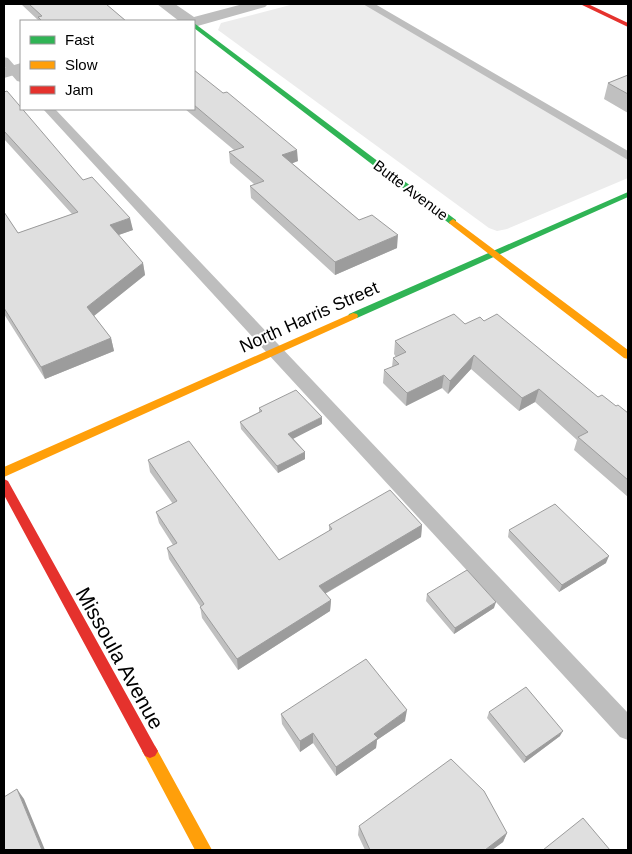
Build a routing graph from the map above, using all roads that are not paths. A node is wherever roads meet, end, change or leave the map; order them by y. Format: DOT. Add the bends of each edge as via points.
graph roads {
  1 [pos="165,4"];
  2 [pos="260,4"];
  3 [pos="368,4"];
  4 [pos="583,4"];
  5 [pos="188,20"];
  6 [pos="195,23"];
  7 [pos="195,24"];
  8 [pos="628,25"];
  9 [pos="50,110"];
  10 [pos="628,156"];
  11 [pos="628,194"];
  12 [pos="495,253"];
  13 [pos="276,351"];
  14 [pos="628,355"];
  15 [pos="4,472"];
  16 [pos="4,484"];
  17 [pos="628,728"];
  18 [pos="204,850"];
  1 -- 5 [label="street"];
  2 -- 6 [label="street"];
  3 -- 10 [label="lane"];
  4 -- 8 [label="main road"];
  7 -- 12 [label="main road, Butte Avenue"];
  9 -- 13 [label="lane"];
  11 -- 12 [label="main road, North Harris Street"];
  12 -- 13 [label="main road, North Harris Street"];
  12 -- 14 [label="main road, Butte Avenue"];
  13 -- 15 [label="main road, North Harris Street"];
  13 -- 17 [label="lane"];
  16 -- 18 [label="main road, Missoula Avenue"];
}
